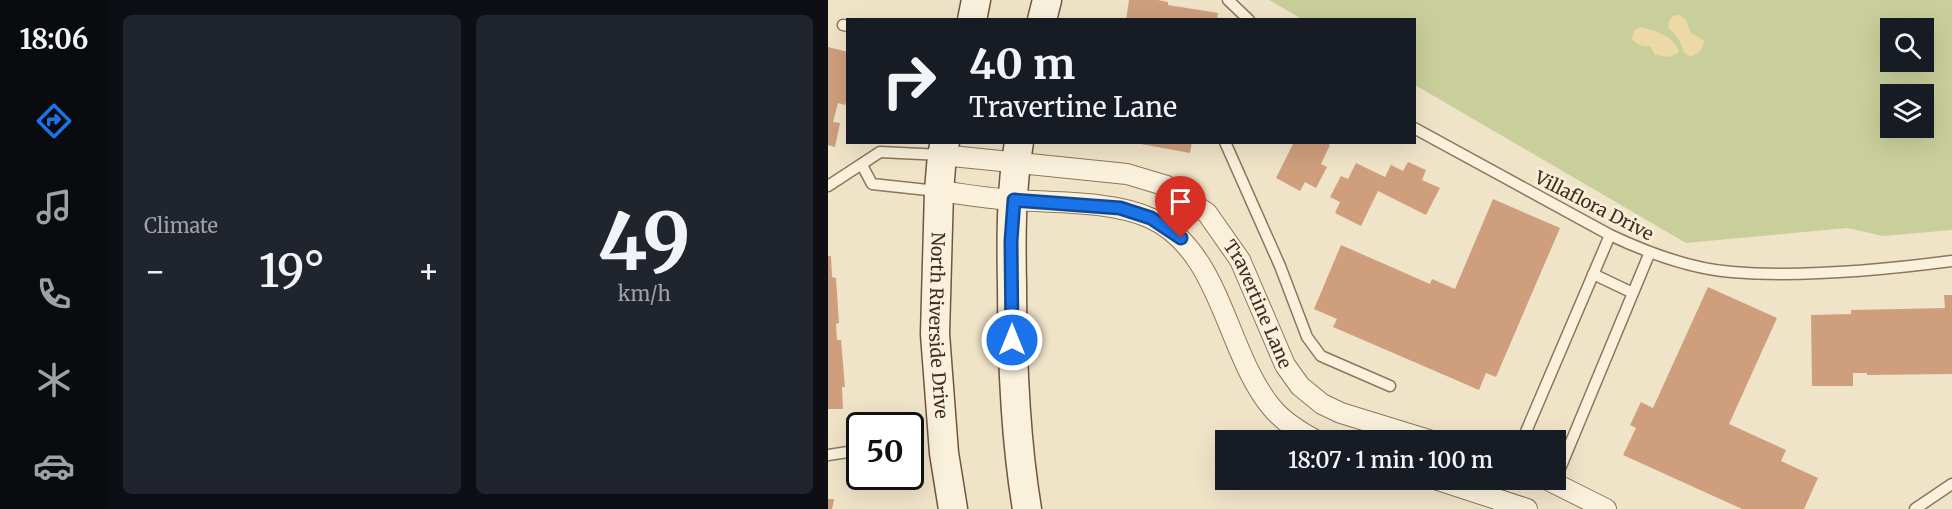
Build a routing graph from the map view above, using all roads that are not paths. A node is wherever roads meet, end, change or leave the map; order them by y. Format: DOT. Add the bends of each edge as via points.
graph roads {
  1 [pos="976,0"];
  2 [pos="1047,0"];
  3 [pos="1228,0"];
  4 [pos="972,18"];
  5 [pos="1042,18"];
  6 [pos="1247,18"];
  7 [pos="1416,129"];
  8 [pos="1226,144"];
  9 [pos="878,147"];
  10 [pos="943,149"];
  11 [pos="1017,153"];
  12 [pos="861,165"];
  13 [pos="828,186"];
  14 [pos="939,191"];
  15 [pos="1014,200"];
  16 [pos="1610,235"];
  17 [pos="1650,252"];
  18 [pos="1952,261"];
  19 [pos="1593,274"];
  20 [pos="1633,293"];
  21 [pos="1390,386"];
  22 [pos="1298,430"];
  23 [pos="1396,430"];
  24 [pos="1527,430"];
  25 [pos="1566,447"];
  26 [pos="846,452"];
  27 [pos="828,455"];
  28 [pos="1952,484"];
  29 [pos="1469,490"];
  30 [pos="1566,490"];
  31 [pos="953,509"];
  32 [pos="1027,509"];
  33 [pos="1527,509"];
  34 [pos="1605,509"];
  35 [pos="1915,509"];
  1 -- 4 [label="main road"];
  2 -- 5 [label="main road"];
  3 -- 6 [label="lane"];
  7 -- 16 [label="lane, Villaflora Drive"];
  8 -- 21 [label="lane" via="1307,337 1321,356"];
  9 -- 10 [label="lane"];
  9 -- 12 [label="lane"];
  10 -- 11 [label="street, Travertine Lane"];
  10 -- 14 [label="main road, North Riverside Drive"];
  11 -- 15 [label="main road"];
  11 -- 23 [label="street, Travertine Lane" via="1127,174 1167,186 1207,213 1240,260 1285,365 1300,386 1341,413"];
  12 -- 13 [label="lane"];
  12 -- 14 [label="lane" via="872,184"];
  14 -- 15 [label="street, Travertine Lane"];
  14 -- 31 [label="main road, North Riverside Drive" via="935,334 944,453"];
  15 -- 22 [label="street, Travertine Lane" via="1120,208 1151,218 1181,238 1208,277 1254,382 1273,410"];
  15 -- 32 [label="main road" via="1012,340"];
  16 -- 17 [label="lane, Villaflora Drive"];
  16 -- 19 [label="lane"];
  17 -- 18 [label="lane, Villaflora Drive" via="1731,272 1789,274"];
  17 -- 20 [label="lane"];
  19 -- 20 [label="lane"];
  19 -- 24 [label="lane"];
  20 -- 25 [label="lane"];
  26 -- 27 [label="lane"];
  28 -- 35 [label="lane"];
  29 -- 33 [label="street"];
  30 -- 34 [label="street"];
}
